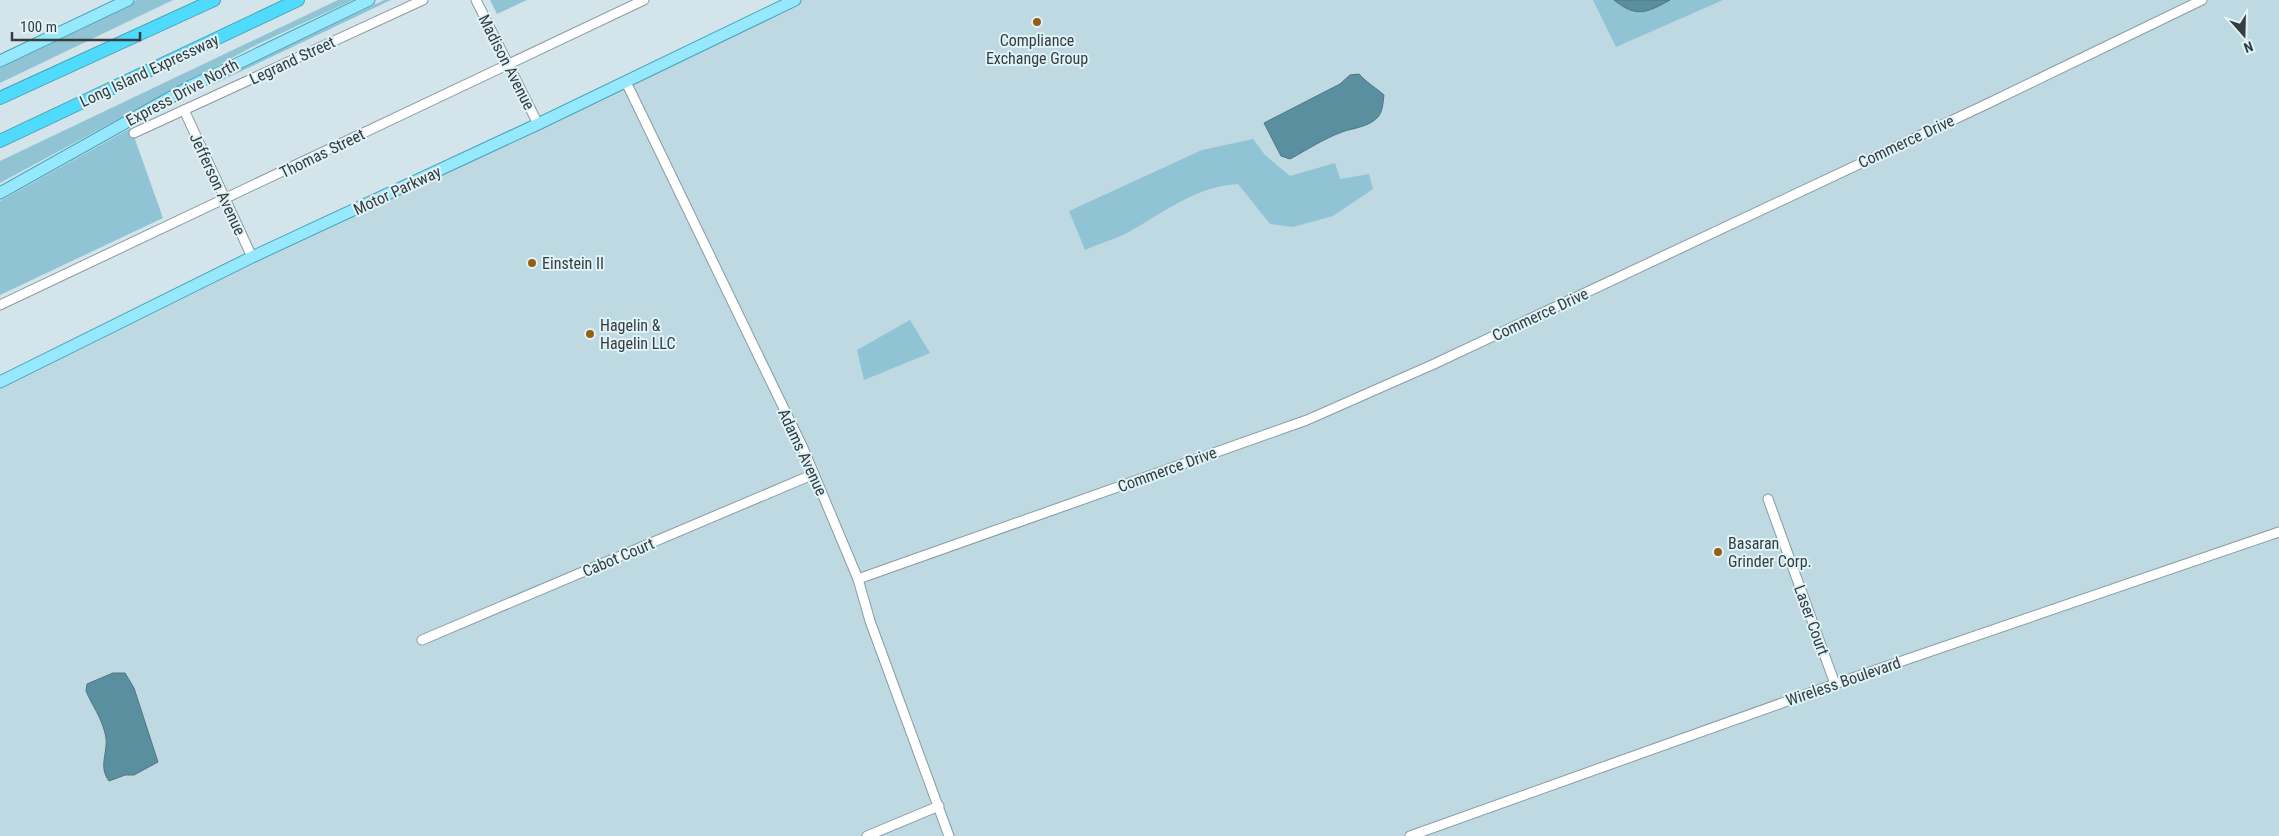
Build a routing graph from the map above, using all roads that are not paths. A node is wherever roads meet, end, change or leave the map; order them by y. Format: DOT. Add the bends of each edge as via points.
graph roads {
  1 [pos="128,0"];
  2 [pos="214,0"];
  3 [pos="298,0"];
  4 [pos="369,0"];
  5 [pos="423,0"];
  6 [pos="476,0"];
  7 [pos="644,0"];
  8 [pos="795,0"];
  9 [pos="2202,0"];
  10 [pos="0,61"];
  11 [pos="509,66"];
  12 [pos="626,82"];
  13 [pos="0,98"];
  14 [pos="184,110"];
  15 [pos="538,124"];
  16 [pos="134,133"];
  17 [pos="0,141"];
  18 [pos="0,193"];
  19 [pos="226,200"];
  20 [pos="252,257"];
  21 [pos="0,305"];
  22 [pos="0,382"];
  23 [pos="814,474"];
  24 [pos="1768,499"];
  25 [pos="2279,532"];
  26 [pos="858,579"];
  27 [pos="422,640"];
  28 [pos="1835,684"];
  29 [pos="939,806"];
  30 [pos="867,836"];
  31 [pos="950,836"];
  32 [pos="1410,836"];
  1 -- 10 [label="main road"];
  2 -- 13 [label="highway"];
  3 -- 17 [label="highway, Long Island Expressway"];
  4 -- 18 [label="main road, Express Drive North" via="191,86"];
  5 -- 14 [label="street, Legrand Street"];
  6 -- 11 [label="street, Madison Avenue"];
  7 -- 11 [label="street, Thomas Street"];
  8 -- 12 [label="main road, Motor Parkway"];
  9 -- 26 [label="street, Commerce Drive" via="1434,364 1307,420"];
  11 -- 15 [label="street, Madison Avenue"];
  11 -- 19 [label="street, Thomas Street"];
  12 -- 15 [label="main road, Motor Parkway"];
  12 -- 23 [label="street, Adams Avenue"];
  14 -- 16 [label="street, Legrand Street"];
  14 -- 19 [label="street, Jefferson Avenue"];
  15 -- 20 [label="main road, Motor Parkway"];
  19 -- 20 [label="street, Jefferson Avenue"];
  19 -- 21 [label="street, Thomas Street"];
  20 -- 22 [label="main road, Motor Parkway"];
  23 -- 26 [label="street, Adams Avenue"];
  23 -- 27 [label="street, Cabot Court"];
  24 -- 28 [label="street, Laser Court"];
  25 -- 28 [label="street, Wireless Boulevard"];
  26 -- 29 [label="street, Adams Avenue" via="870,621"];
  28 -- 32 [label="street, Wireless Boulevard"];
  29 -- 30 [label="street"];
  29 -- 31 [label="street, Adams Avenue"];
}
